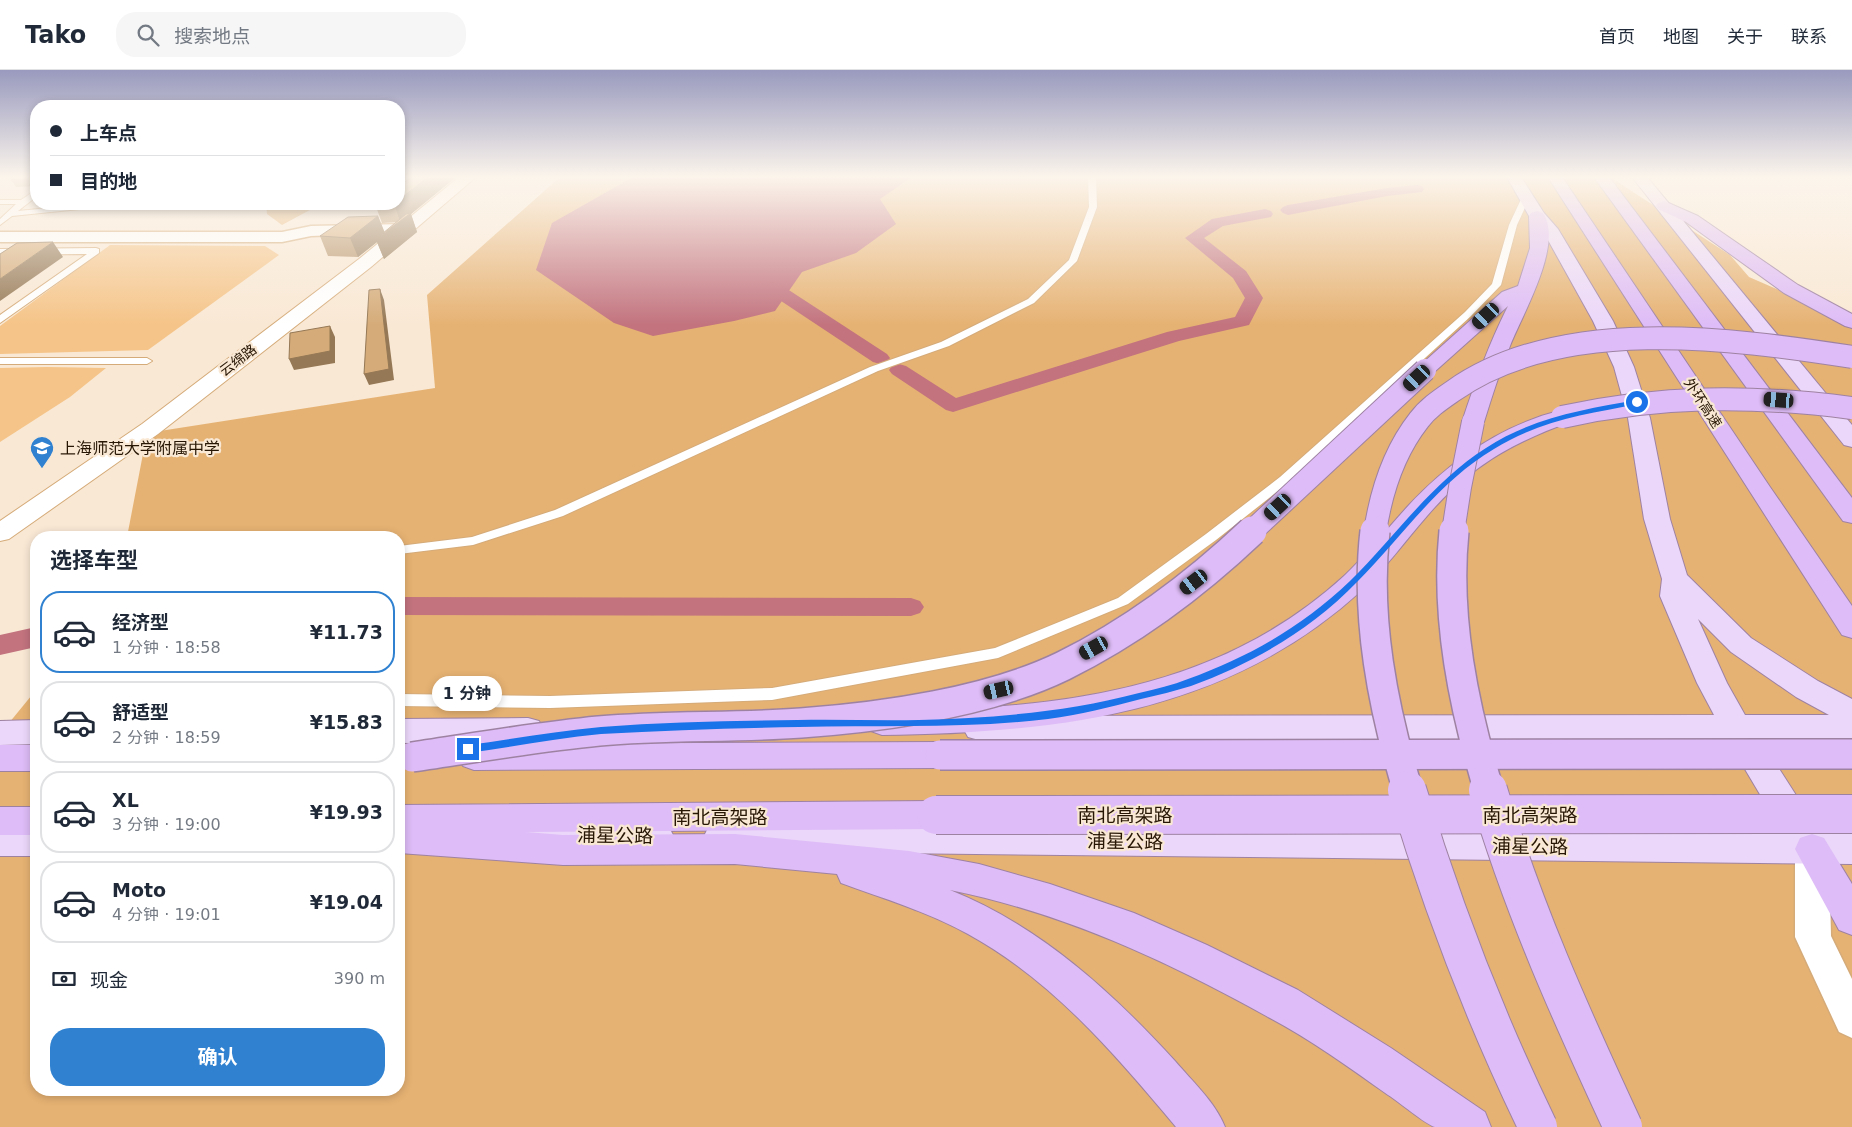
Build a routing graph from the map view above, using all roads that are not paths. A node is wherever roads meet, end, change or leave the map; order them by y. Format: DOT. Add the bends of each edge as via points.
graph roads {
  1 [pos="409,226"];
  2 [pos="1086,226"];
  3 [pos="1513,226"];
  4 [pos="1538,226"];
  5 [pos="1547,226"];
  6 [pos="1587,226"];
  7 [pos="1638,226"];
  8 [pos="1680,226"];
  9 [pos="1702,226"];
  10 [pos="406,229"];
  11 [pos="0,236"];
  12 [pos="1731,249"];
  13 [pos="0,252"];
  14 [pos="1526,289"];
  15 [pos="1852,308"];
  16 [pos="0,320"];
  17 [pos="1852,322"];
  18 [pos="1852,357"];
  19 [pos="0,361"];
  20 [pos="147,361"];
  21 [pos="1852,408"];
  22 [pos="1852,440"];
  23 [pos="1852,515"];
  24 [pos="0,533"];
  25 [pos="405,549"];
  26 [pos="1674,579"];
  27 [pos="1852,628"];
  28 [pos="405,700"];
  29 [pos="1852,714"];
  30 [pos="801,723"];
  31 [pos="1852,727"];
  32 [pos="1736,728"];
  33 [pos="0,732"];
  34 [pos="30,732"];
  35 [pos="405,748"];
  36 [pos="405,748"];
  37 [pos="405,748"];
  38 [pos="1852,754"];
  39 [pos="0,758"];
  40 [pos="30,758"];
  41 [pos="1852,814"];
  42 [pos="405,819"];
  43 [pos="0,821"];
  44 [pos="30,821"];
  45 [pos="405,837"];
  46 [pos="405,837"];
  47 [pos="30,841"];
  48 [pos="0,842"];
  49 [pos="1812,849"];
  50 [pos="1852,849"];
  51 [pos="785,853"];
  52 [pos="1852,918"];
  53 [pos="1852,1019"];
  54 [pos="1204,1127"];
  55 [pos="1470,1127"];
  56 [pos="1538,1127"];
  57 [pos="1623,1127"];
  1 -- 10 [label="street, 云绵路"];
  2 -- 25 [label="lane" via="1073,261 1032,301 945,344 874,369 559,513 473,540"];
  3 -- 28 [label="lane" via="1496,285 1468,314 1284,480 1123,601 998,653 772,694 550,702"];
  4 -- 14 [label="highway" via="1538,259"];
  5 -- 26 [label="main road" via="1603,321 1624,367 1639,418 1657,519"];
  6 -- 27 [label="highway, 外环高速, bridge"];
  7 -- 23 [label="highway, bridge"];
  8 -- 22 [label="main road"];
  9 -- 12 [label="highway"];
  10 -- 11 [label="street" via="311,231 282,237"];
  10 -- 24 [label="street, 云绵路" via="150,429"];
  12 -- 15 [label="highway"];
  12 -- 17 [label="highway" via="1791,289"];
  13 -- 16 [label="lane" via="96,251"];
  14 -- 30 [label="highway, bridge" via="1509,296 1208,572 1140,622 1062,666 999,690 910,710"];
  14 -- 57 [label="highway, bridge" via="1504,337 1473,422 1456,507 1452,552 1456,635 1474,737 1513,870 1585,1047"];
  18 -- 56 [label="highway, bridge" via="1753,343 1671,339 1576,345 1533,354 1494,366 1447,393 1421,417 1390,471 1376,522 1372,591 1376,640 1398,756 1444,905 1479,996"];
  19 -- 20 [label="lane"];
  21 -- 30 [label="highway, bridge" via="1759,399 1686,398 1620,404 1562,417 1510,437 1474,458 1443,485 1354,582 1322,611 1262,651 1225,668 1142,697 1048,715 918,723"];
  26 -- 29 [label="main road" via="1741,645 1806,689"];
  26 -- 32 [label="main road" via="1674,596 1712,683"];
  30 -- 35 [label="highway, bridge" via="599,731"];
  31 -- 32 [label="main road"];
  32 -- 36 [label="main road"];
  32 -- 49 [label="main road"];
  33 -- 34 [label="main road"];
  37 -- 38 [label="highway, bridge" via="920,755"];
  39 -- 40 [label="highway"];
  41 -- 42 [label="highway, 南北高架路, bridge"];
  43 -- 44 [label="highway"];
  45 -- 49 [label="main road, 浦星公路" via="580,834"];
  46 -- 51 [label="highway" via="563,850 735,849"];
  47 -- 48 [label="main road"];
  49 -- 50 [label="main road, 浦星公路"];
  49 -- 52 [label="highway"];
  49 -- 53 [label="street" via="1813,937"];
  51 -- 54 [label="highway" via="888,882 932,899 986,924 1019,945 1110,1021"];
  51 -- 55 [label="highway" via="909,866 979,880 1121,925 1284,1004 1377,1062"];
}
